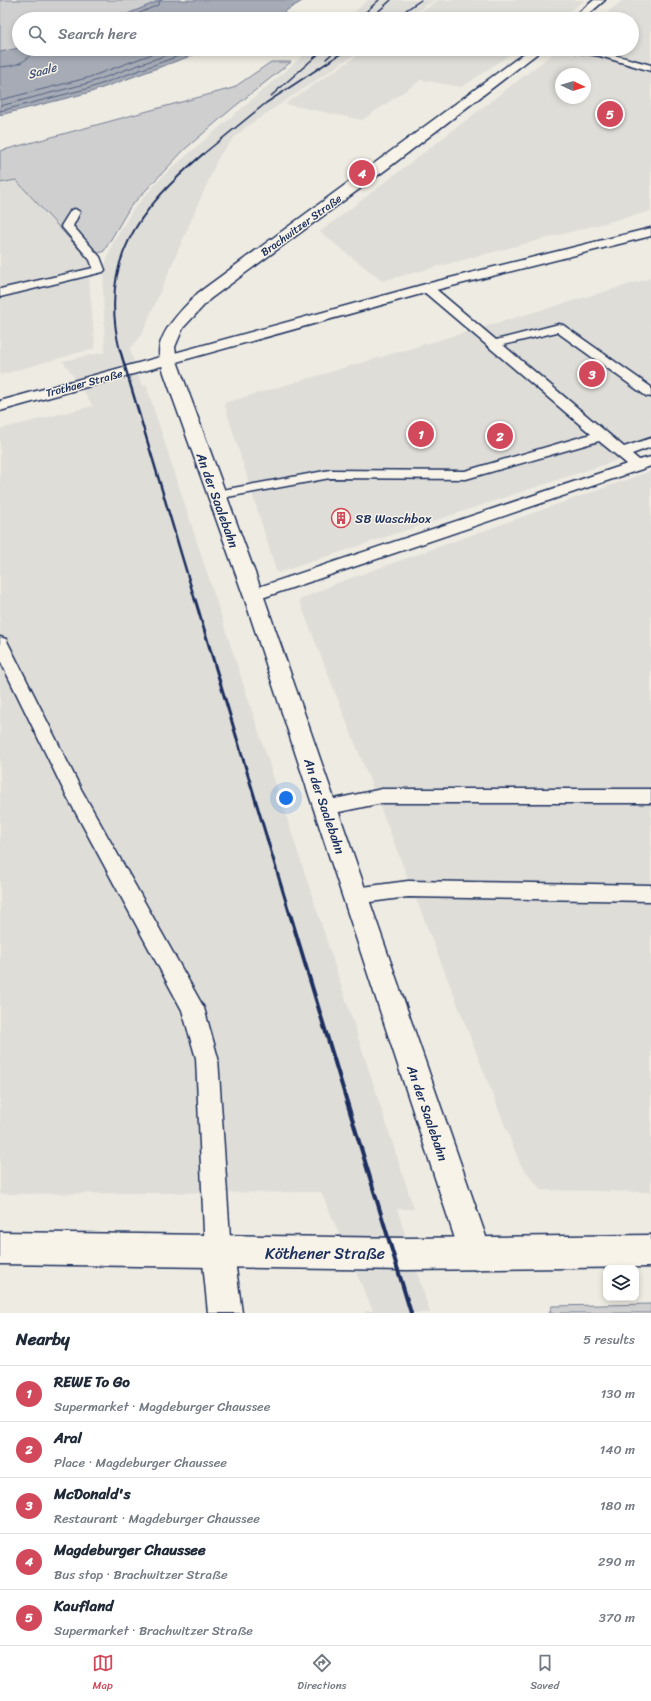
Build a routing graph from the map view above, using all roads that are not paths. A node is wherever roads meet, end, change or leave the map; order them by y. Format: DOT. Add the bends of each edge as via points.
graph roads {
  1 [pos="600,0"];
  2 [pos="585,12"];
  3 [pos="528,56"];
  4 [pos="608,56"];
  5 [pos="651,68"];
  6 [pos="75,212"];
  7 [pos="651,232"];
  8 [pos="427,288"];
  9 [pos="0,293"];
  10 [pos="493,344"];
  11 [pos="169,361"];
  12 [pos="651,393"];
  13 [pos="0,406"];
  14 [pos="601,436"];
  15 [pos="651,442"];
  16 [pos="622,453"];
  17 [pos="651,461"];
  18 [pos="637,466"];
  19 [pos="217,495"];
  20 [pos="253,594"];
  21 [pos="0,643"];
  22 [pos="651,796"];
  23 [pos="326,808"];
  24 [pos="651,893"];
  25 [pos="355,896"];
  26 [pos="0,1248"];
  27 [pos="651,1251"];
  28 [pos="218,1253"];
  29 [pos="476,1254"];
  30 [pos="225,1313"];
  1 -- 2 [label="street"];
  3 -- 11 [label="street, Brachwitzer Straße" via="204,296 176,326 167,347"];
  4 -- 5 [label="lane"];
  6 -- 9 [label="lane" via="67,226 96,259 99,270"];
  7 -- 8 [label="street, Trothaer Straße"];
  8 -- 10 [label="lane"];
  8 -- 11 [label="street, Trothaer Straße"];
  10 -- 12 [label="lane" via="559,328"];
  10 -- 14 [label="lane"];
  11 -- 13 [label="street, Trothaer Straße"];
  11 -- 19 [label="street, An der Saalebahn"];
  14 -- 16 [label="lane"];
  14 -- 19 [label="lane" via="466,475 330,474"];
  15 -- 16 [label="lane"];
  16 -- 18 [label="lane"];
  17 -- 18 [label="lane"];
  18 -- 20 [label="lane"];
  19 -- 20 [label="street, An der Saalebahn"];
  20 -- 23 [label="street, An der Saalebahn"];
  21 -- 28 [label="lane" via="72,789 193,1008 207,1058"];
  22 -- 23 [label="lane" via="382,796"];
  23 -- 25 [label="street, An der Saalebahn"];
  24 -- 25 [label="lane" via="408,889"];
  25 -- 29 [label="street, An der Saalebahn"];
  26 -- 28 [label="street, Köthener Straße"];
  27 -- 29 [label="street, Köthener Straße"];
  28 -- 29 [label="street, Köthener Straße"];
  28 -- 30 [label="street"];
}
